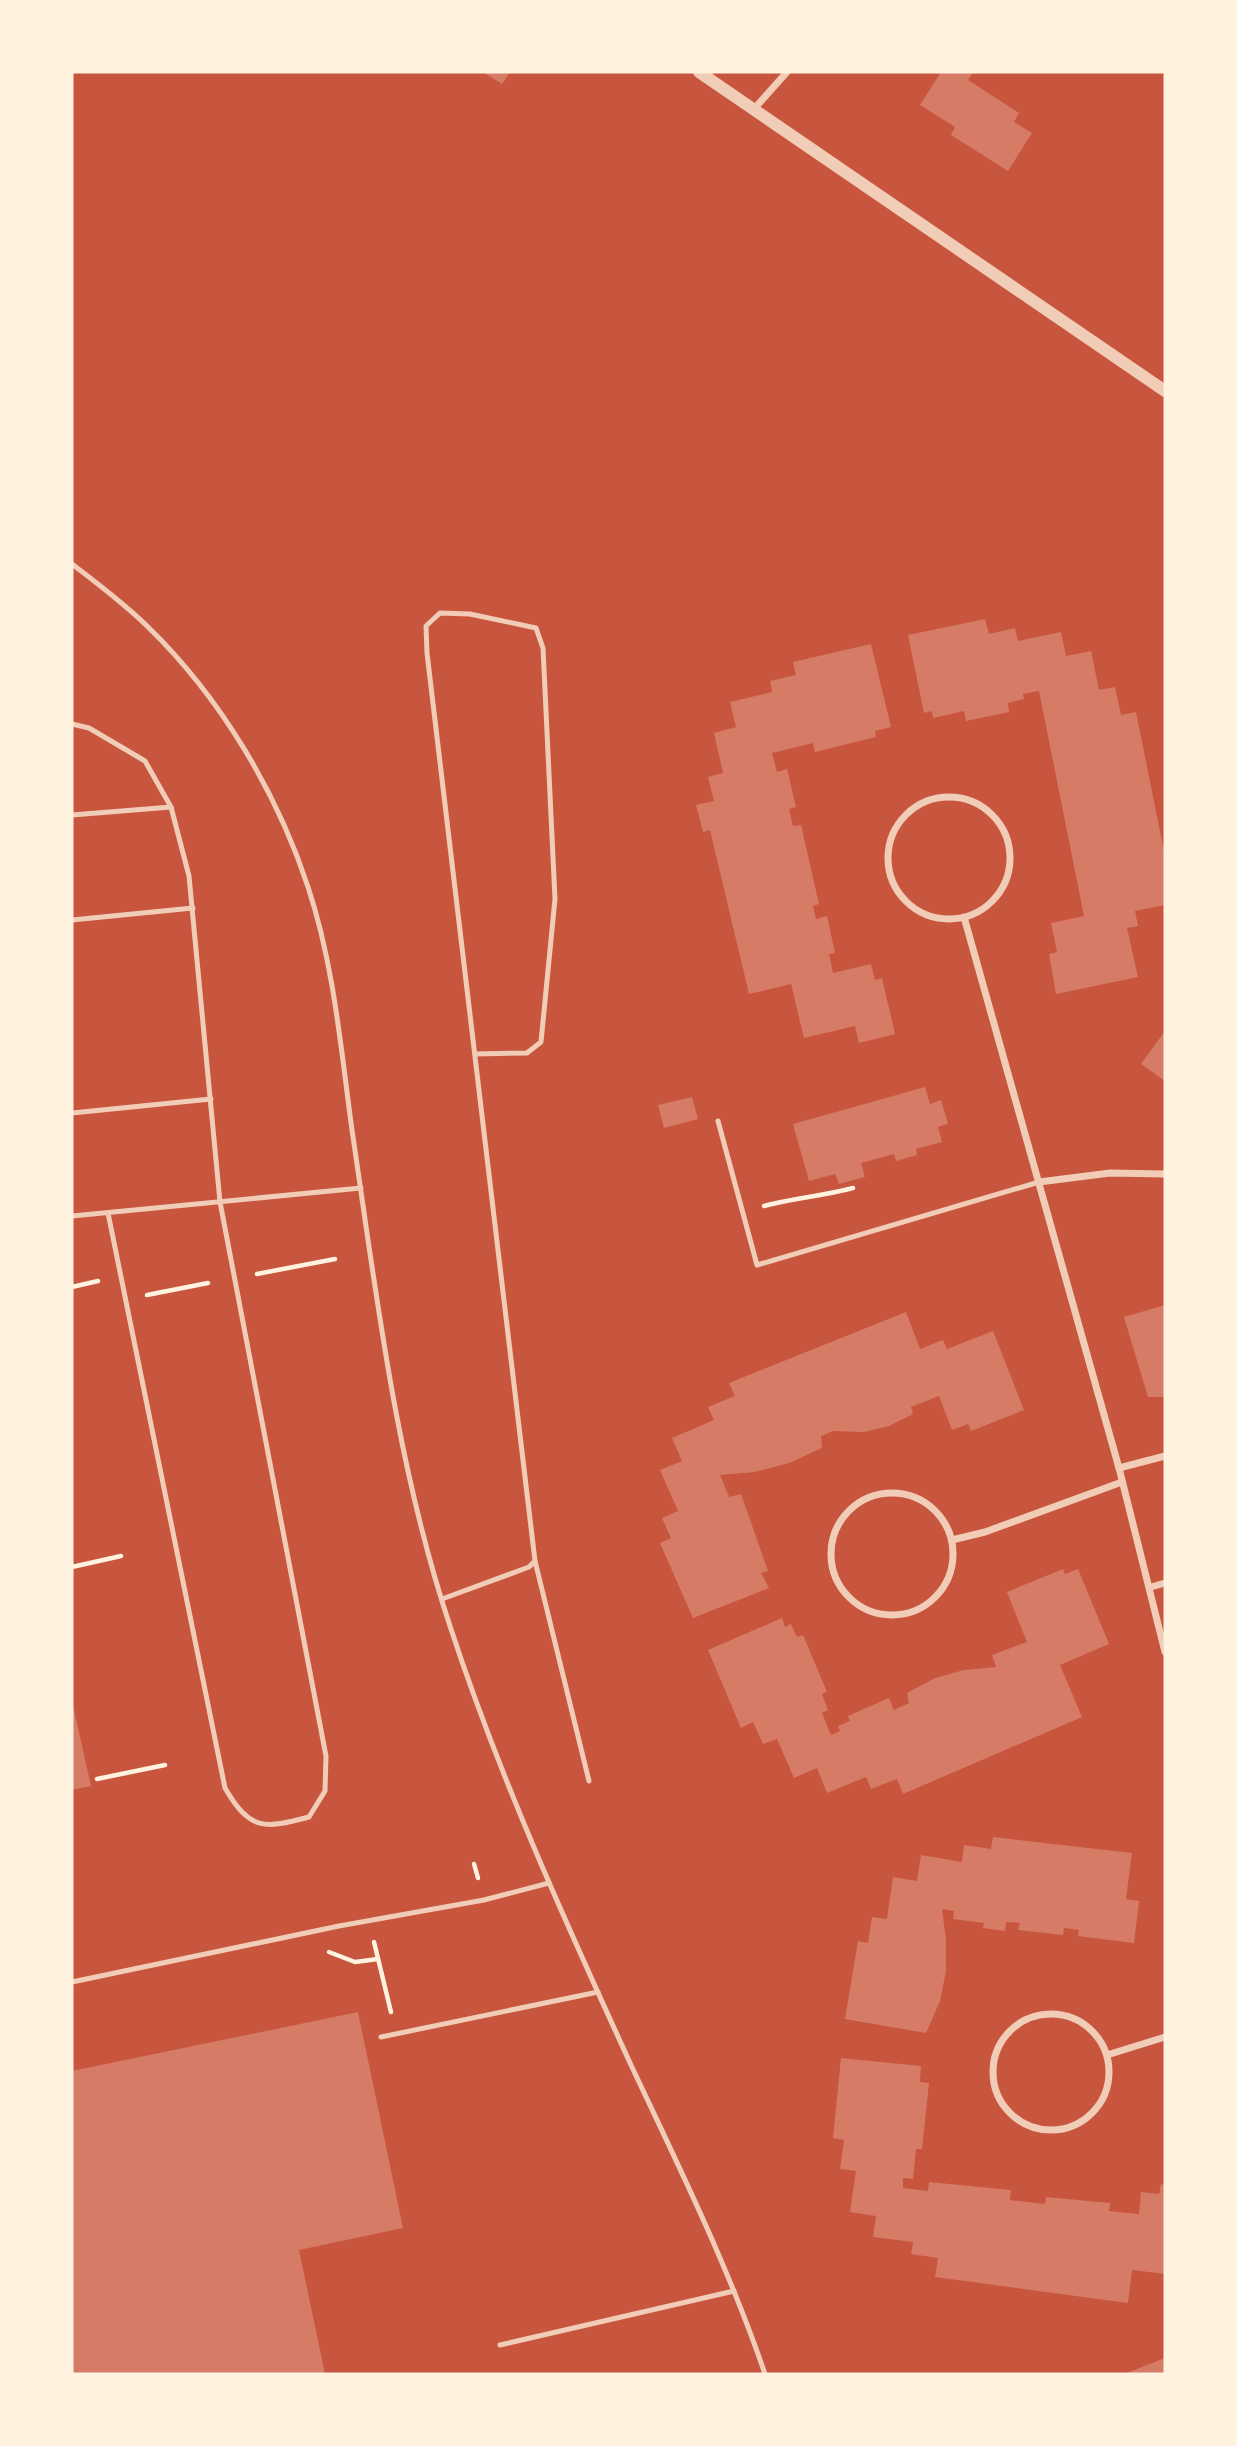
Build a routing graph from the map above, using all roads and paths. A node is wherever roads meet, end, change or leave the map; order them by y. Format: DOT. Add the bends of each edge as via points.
graph roads {
  1 [pos="699,72"];
  2 [pos="787,72"];
  3 [pos="754,109"];
  4 [pos="1165,391"];
  5 [pos="72,565"];
  6 [pos="72,724"];
  7 [pos="171,807"];
  8 [pos="72,815"];
  9 [pos="193,908"];
  10 [pos="964,917"];
  11 [pos="72,920"];
  12 [pos="475,1054"];
  13 [pos="211,1099"];
  14 [pos="72,1113"];
  15 [pos="718,1121"];
  16 [pos="1165,1174"];
  17 [pos="1039,1182"];
  18 [pos="361,1188"];
  19 [pos="853,1188"];
  20 [pos="220,1202"];
  21 [pos="742,1211"];
  22 [pos="108,1213"];
  23 [pos="72,1216"];
  24 [pos="335,1259"];
  25 [pos="254,1274"];
  26 [pos="98,1281"];
  27 [pos="208,1283"];
  28 [pos="72,1287"];
  29 [pos="146,1295"];
  30 [pos="1165,1456"];
  31 [pos="1119,1468"];
  32 [pos="1122,1482"];
  33 [pos="952,1540"];
  34 [pos="121,1556"];
  35 [pos="535,1561"];
  36 [pos="72,1567"];
  37 [pos="1165,1583"];
  38 [pos="1151,1587"];
  39 [pos="442,1599"];
  40 [pos="1165,1652"];
  41 [pos="165,1765"];
  42 [pos="97,1779"];
  43 [pos="589,1781"];
  44 [pos="549,1883"];
  45 [pos="369,1920"];
  46 [pos="312,1932"];
  47 [pos="378,1959"];
  48 [pos="72,1982"];
  49 [pos="598,1993"];
  50 [pos="396,2033"];
  51 [pos="381,2036"];
  52 [pos="1165,2037"];
  53 [pos="1107,2055"];
  54 [pos="734,2291"];
  55 [pos="500,2344"];
  56 [pos="765,2374"];
  1 -- 3 [label="street"];
  2 -- 3 [label="street"];
  3 -- 4 [label="street"];
  5 -- 18 [label="lane" via="147,626 183,664 242,746 292,843 322,939"];
  6 -- 7 [label="lane" via="89,728 145,761"];
  7 -- 8 [label="lane"];
  7 -- 9 [label="lane" via="190,876"];
  9 -- 11 [label="lane"];
  9 -- 13 [label="lane"];
  10 -- 10 [label="street" via="986,907 1002,889 1010,866 1008,842 998,820 979,804 956,797 933,798 911,809 895,827 888,850 889,874 900,895 918,911 940,919"];
  10 -- 17 [label="street"];
  12 -- 12 [label="lane" via="427,653 426,626 440,613 470,614 536,628 543,648 555,899 541,1042 527,1053"];
  12 -- 35 [label="lane"];
  13 -- 14 [label="lane"];
  13 -- 20 [label="lane"];
  15 -- 21 [label="lane"];
  16 -- 17 [label="street" via="1110,1173"];
  17 -- 21 [label="lane" via="757,1265"];
  17 -- 31 [label="street"];
  18 -- 20 [label="lane"];
  18 -- 39 [label="lane" via="390,1388"];
  19 -- 21 [label="path"];
  20 -- 22 [label="lane"];
  20 -- 22 [label="lane" via="326,1756 325,1791 309,1817 273,1827 241,1815 225,1788"];
  22 -- 23 [label="lane"];
  24 -- 25 [label="path"];
  26 -- 28 [label="path"];
  27 -- 29 [label="path"];
  30 -- 31 [label="street"];
  31 -- 32 [label="street"];
  32 -- 33 [label="street"];
  32 -- 38 [label="street"];
  33 -- 33 [label="street" via="942,1518 924,1502 901,1493 878,1494 856,1504 839,1521 831,1544 832,1568 841,1590 859,1606 882,1615 906,1614 928,1604 944,1586 952,1564"];
  34 -- 36 [label="path"];
  35 -- 39 [label="lane"];
  35 -- 43 [label="lane"];
  37 -- 38 [label="street"];
  38 -- 40 [label="street"];
  39 -- 44 [label="lane" via="498,1759"];
  41 -- 42 [label="path"];
  44 -- 45 [label="lane" via="484,1900"];
  44 -- 49 [label="lane"];
  45 -- 46 [label="lane"];
  45 -- 47 [label="path"];
  46 -- 47 [label="path" via="336,1957 355,1962"];
  46 -- 48 [label="lane"];
  47 -- 50 [label="path"];
  49 -- 50 [label="lane"];
  49 -- 54 [label="lane"];
  50 -- 51 [label="lane"];
  52 -- 53 [label="street"];
  53 -- 53 [label="street" via="1096,2035 1078,2020 1057,2013 1034,2015 1014,2026 1000,2044 993,2066 995,2088 1006,2108 1023,2123 1045,2130 1068,2128 1087,2117 1102,2099 1109,2078"];
  54 -- 55 [label="lane"];
  54 -- 56 [label="lane"];
}
